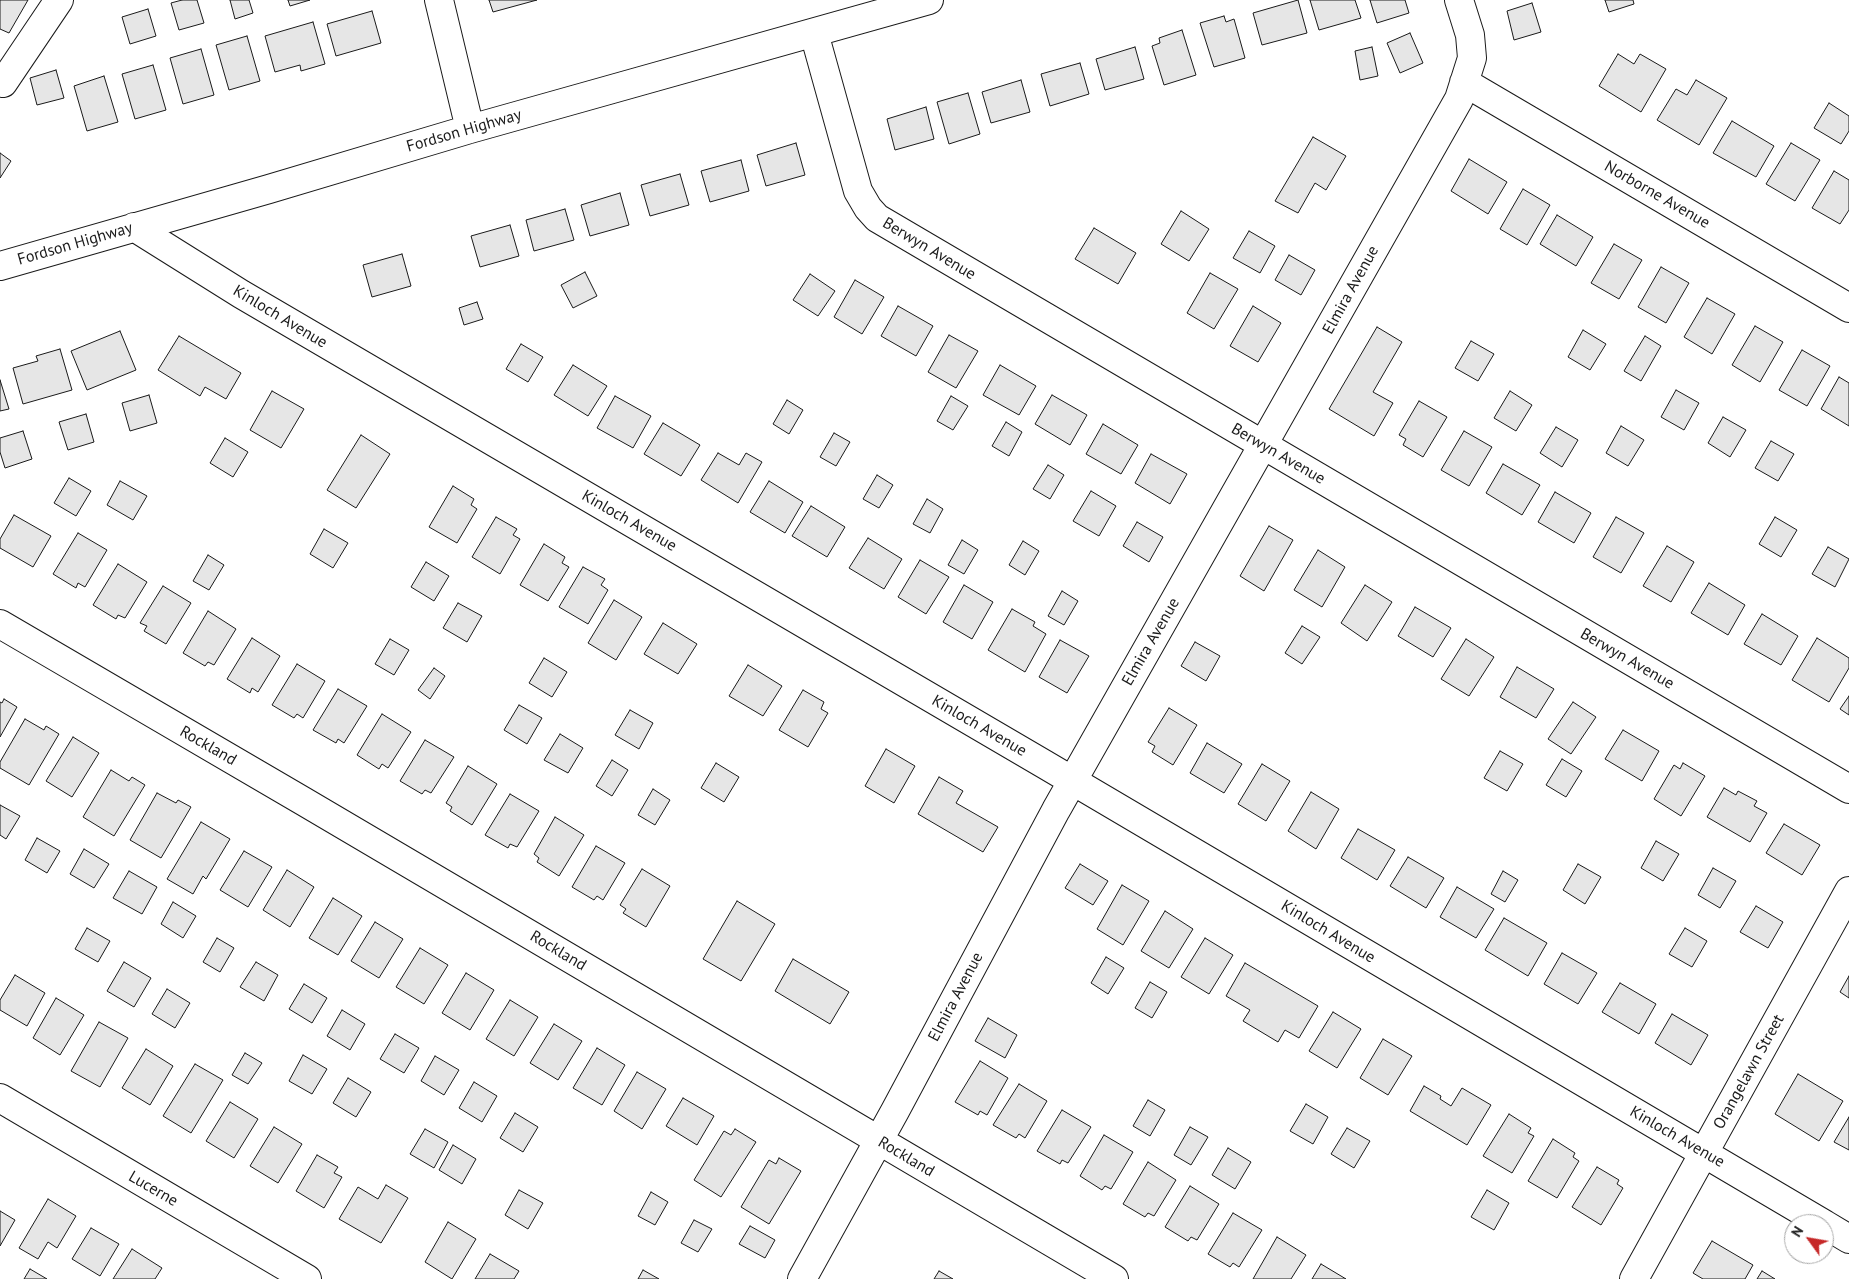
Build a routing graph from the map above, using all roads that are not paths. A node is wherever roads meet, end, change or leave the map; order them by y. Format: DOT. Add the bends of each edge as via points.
graph roads {
  1 [pos="59,0"];
  2 [pos="439,0"];
  3 [pos="929,0"];
  4 [pos="1459,0"];
  5 [pos="814,33"];
  6 [pos="0,81"];
  7 [pos="1464,82"];
  8 [pos="470,129"];
  9 [pos="134,227"];
  10 [pos="0,266"];
  11 [pos="1849,308"];
  12 [pos="1263,446"];
  13 [pos="0,624"];
  14 [pos="1072,781"];
  15 [pos="1849,790"];
  16 [pos="1849,891"];
  17 [pos="0,1098"];
  18 [pos="879,1141"];
  19 [pos="1704,1154"];
  20 [pos="1807,1214"];
  21 [pos="1834,1230"];
  22 [pos="1849,1239"];
  23 [pos="307,1279"];
  24 [pos="802,1279"];
  25 [pos="1114,1279"];
  26 [pos="1634,1279"];
  1 -- 6 [label="street" via="3,83"];
  2 -- 8 [label="street"];
  3 -- 5 [label="street, Fordson Highway"];
  4 -- 7 [label="street, Elmira Avenue" via="1470,36 1472,58"];
  5 -- 8 [label="street, Fordson Highway"];
  5 -- 12 [label="street, Berwyn Avenue" via="858,191 877,218"];
  7 -- 11 [label="street, Norborne Avenue"];
  7 -- 12 [label="street, Elmira Avenue" via="1458,99"];
  8 -- 9 [label="street, Fordson Highway"];
  9 -- 10 [label="street, Fordson Highway"];
  9 -- 14 [label="street, Kinloch Avenue" via="240,294"];
  12 -- 14 [label="street, Elmira Avenue"];
  12 -- 15 [label="street, Berwyn Avenue"];
  13 -- 18 [label="street, Rockland"];
  14 -- 18 [label="street, Elmira Avenue"];
  14 -- 19 [label="street, Kinloch Avenue"];
  16 -- 19 [label="street, Orangelawn Street"];
  17 -- 23 [label="street, Lucerne"];
  18 -- 24 [label="street, Elmira Avenue"];
  18 -- 25 [label="street, Rockland"];
  19 -- 20 [label="street, Kinloch Avenue"];
  19 -- 26 [label="street, Orangelawn Street"];
  21 -- 22 [label="street, Kinloch Avenue"];
}
